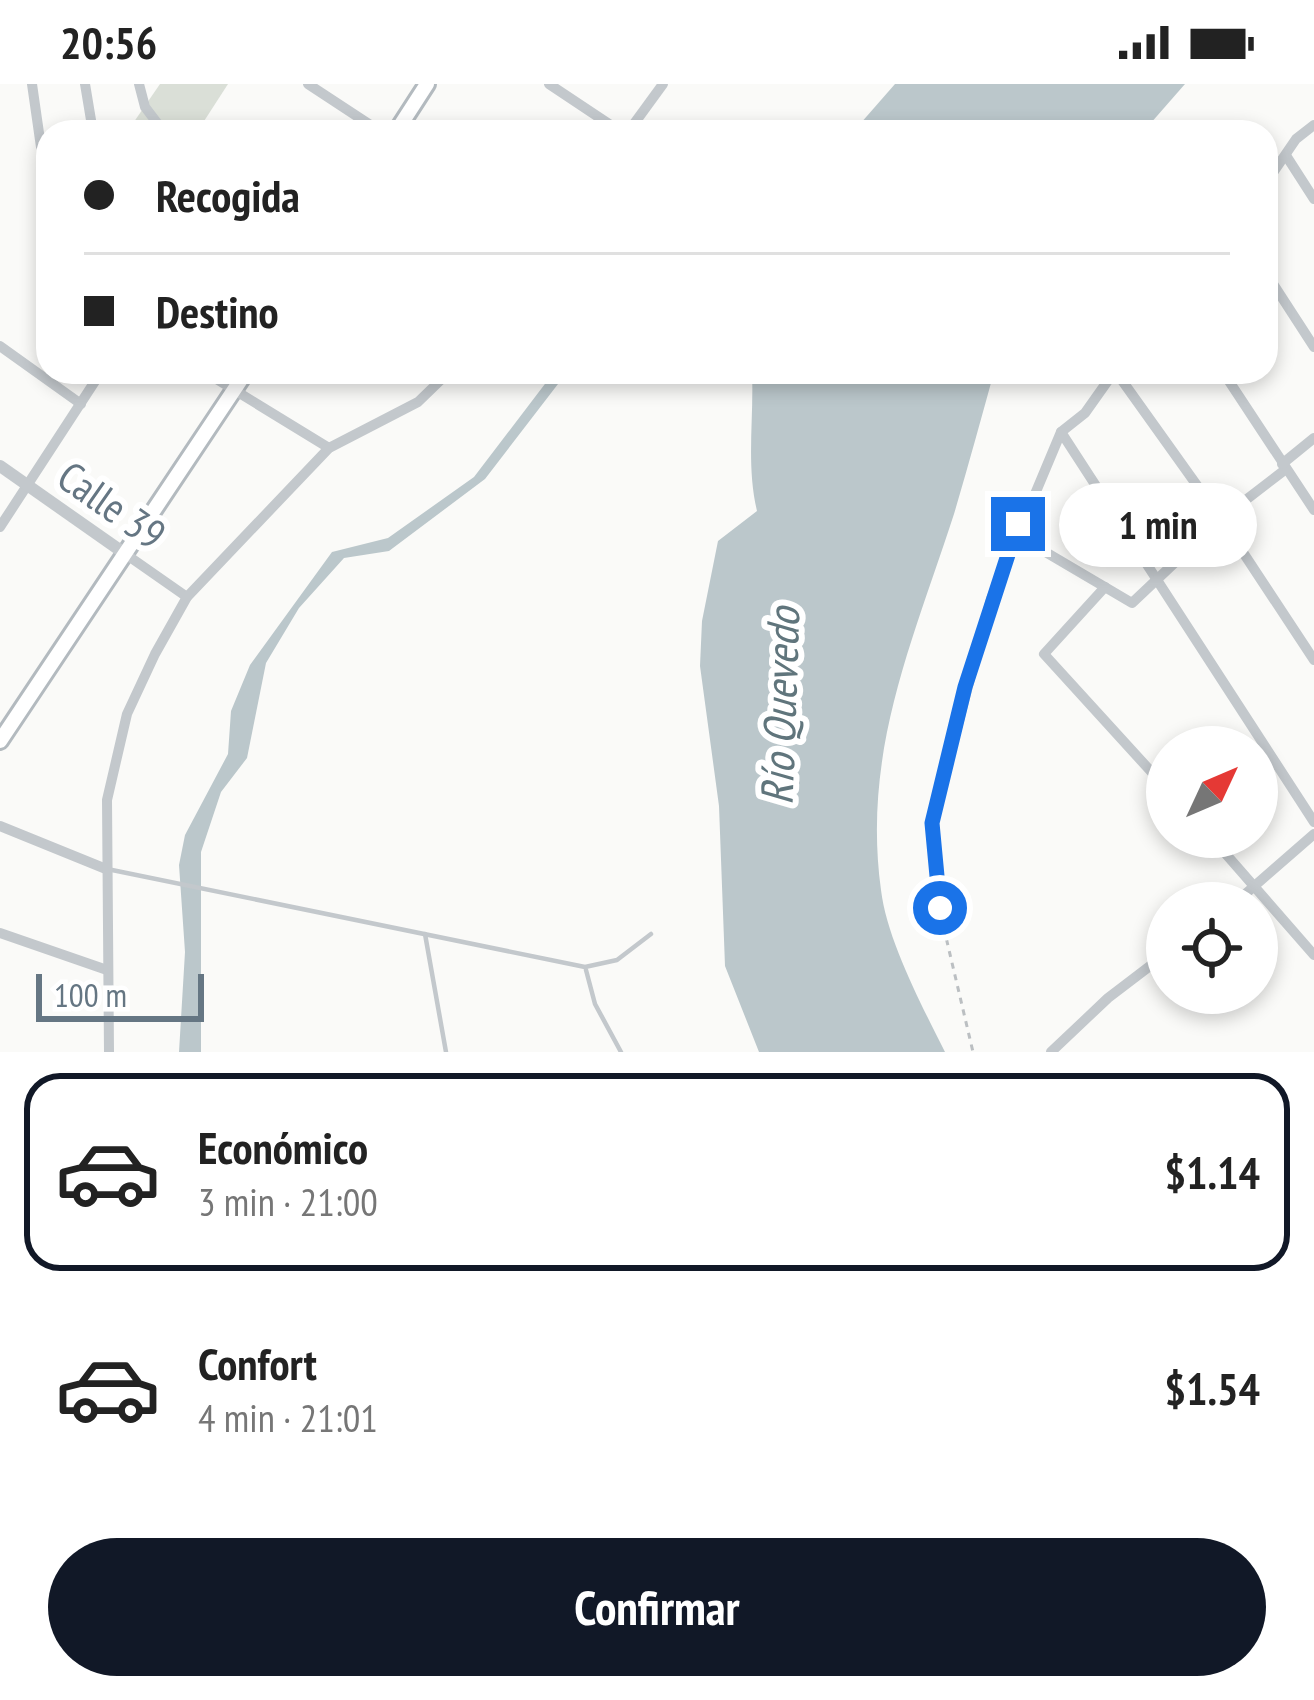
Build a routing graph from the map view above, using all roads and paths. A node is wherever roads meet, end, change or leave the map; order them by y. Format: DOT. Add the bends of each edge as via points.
graph roads {
  1 [pos="32,84"];
  2 [pos="85,84"];
  3 [pos="139,84"];
  4 [pos="308,84"];
  5 [pos="428,84"];
  6 [pos="549,84"];
  7 [pos="663,84"];
  8 [pos="37,120"];
  9 [pos="91,120"];
  10 [pos="155,120"];
  11 [pos="364,120"];
  12 [pos="405,120"];
  13 [pos="606,120"];
  14 [pos="634,120"];
  15 [pos="1314,125"];
  16 [pos="1287,158"];
  17 [pos="1278,168"];
  18 [pos="1314,199"];
  19 [pos="1278,292"];
  20 [pos="0,346"];
  21 [pos="1314,347"];
  22 [pos="36,372"];
  23 [pos="53,384"];
  24 [pos="94,384"];
  25 [pos="223,384"];
  26 [pos="239,384"];
  27 [pos="437,384"];
  28 [pos="1106,384"];
  29 [pos="1124,384"];
  30 [pos="1231,384"];
  31 [pos="235,392"];
  32 [pos="81,404"];
  33 [pos="1061,432"];
  34 [pos="1314,438"];
  35 [pos="328,448"];
  36 [pos="0,466"];
  37 [pos="1284,467"];
  38 [pos="29,487"];
  39 [pos="1314,510"];
  40 [pos="1221,519"];
  41 [pos="0,526"];
  42 [pos="1015,534"];
  43 [pos="124,553"];
  44 [pos="1159,577"];
  45 [pos="1105,587"];
  46 [pos="188,597"];
  47 [pos="1314,660"];
  48 [pos="0,741"];
  49 [pos="1146,766"];
  50 [pos="1314,822"];
  51 [pos="0,826"];
  52 [pos="1314,834"];
  53 [pos="1230,858"];
  54 [pos="106,869"];
  55 [pos="1252,882"];
  56 [pos="1258,882"];
  57 [pos="940,908"];
  58 [pos="1278,912"];
  59 [pos="0,933"];
  60 [pos="425,934"];
  61 [pos="651,934"];
  62 [pos="1314,955"];
  63 [pos="585,967"];
  64 [pos="1146,969"];
  65 [pos="107,970"];
  66 [pos="110,1052"];
  67 [pos="446,1052"];
  68 [pos="621,1052"];
  69 [pos="973,1052"];
  70 [pos="1051,1052"];
  1 -- 8 [label="street"];
  2 -- 9 [label="street"];
  3 -- 10 [label="street"];
  4 -- 11 [label="street"];
  5 -- 12 [label="main road"];
  6 -- 13 [label="street"];
  7 -- 14 [label="street"];
  15 -- 16 [label="street"];
  16 -- 17 [label="street"];
  16 -- 18 [label="street"];
  19 -- 21 [label="street"];
  20 -- 22 [label="street"];
  23 -- 32 [label="street"];
  24 -- 32 [label="street"];
  25 -- 31 [label="street"];
  26 -- 31 [label="main road"];
  27 -- 35 [label="street" via="418,402"];
  28 -- 33 [label="street"];
  29 -- 40 [label="street"];
  30 -- 37 [label="street"];
  31 -- 35 [label="street"];
  31 -- 43 [label="main road"];
  32 -- 38 [label="street"];
  33 -- 42 [label="street"];
  33 -- 44 [label="street"];
  34 -- 37 [label="street"];
  35 -- 46 [label="street"];
  36 -- 38 [label="street, Calle 39"];
  37 -- 39 [label="street"];
  37 -- 40 [label="street"];
  38 -- 41 [label="street"];
  38 -- 43 [label="street, Calle 39"];
  40 -- 44 [label="street"];
  40 -- 47 [label="street"];
  42 -- 45 [label="street"];
  42 -- 57 [label="street" via="932,823"];
  43 -- 46 [label="street, Calle 39"];
  43 -- 48 [label="main road"];
  44 -- 45 [label="street" via="1132,603"];
  44 -- 50 [label="street"];
  45 -- 49 [label="street" via="1044,654"];
  46 -- 54 [label="street" via="122,733 107,800"];
  51 -- 54 [label="street"];
  52 -- 56 [label="street"];
  53 -- 55 [label="street"];
  54 -- 60 [label="lane"];
  54 -- 65 [label="street"];
  57 -- 69 [label="path"];
  58 -- 62 [label="street"];
  59 -- 65 [label="street"];
  60 -- 63 [label="lane"];
  60 -- 67 [label="lane"];
  61 -- 63 [label="lane" via="616,960"];
  63 -- 68 [label="lane"];
  64 -- 70 [label="street"];
  65 -- 66 [label="street"];
}
